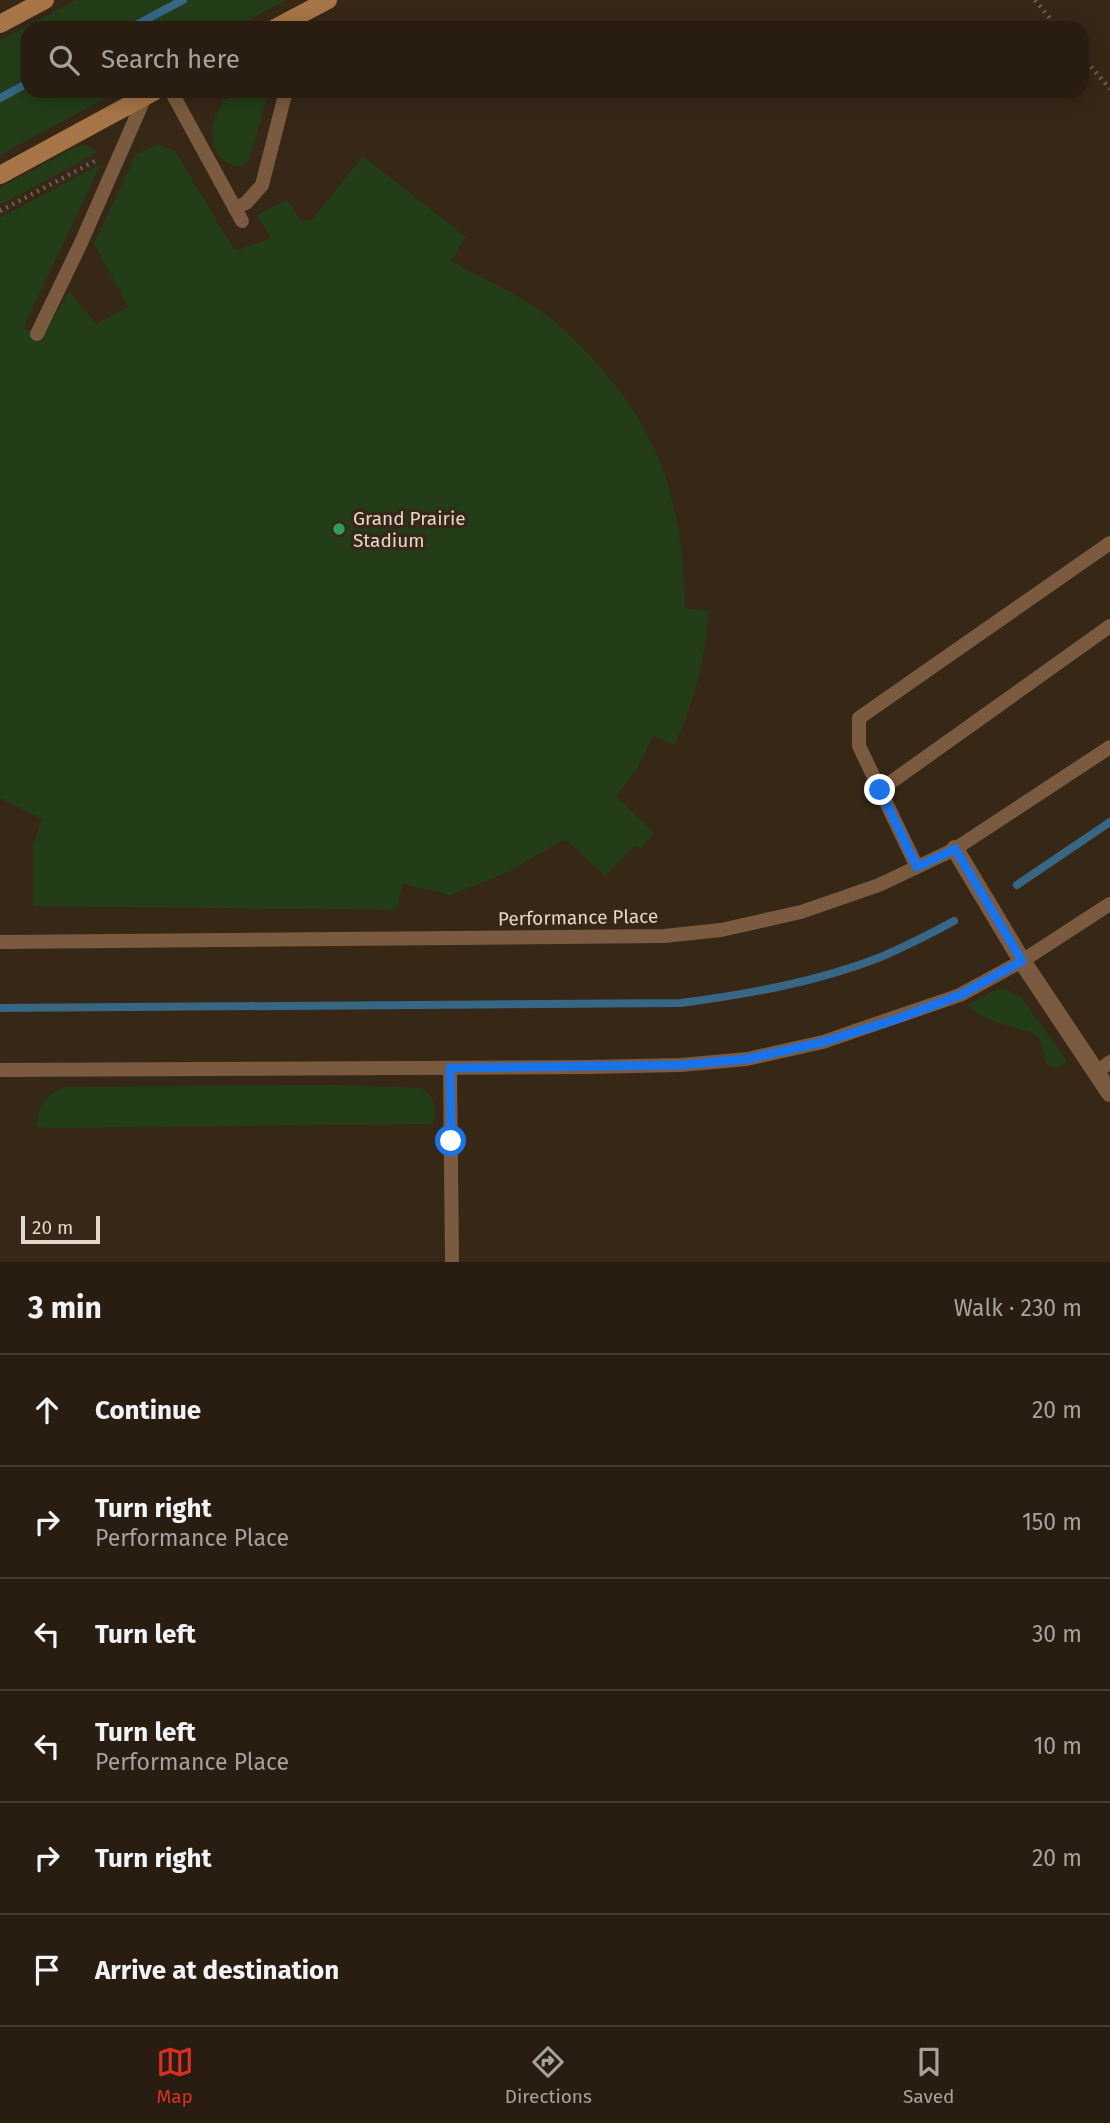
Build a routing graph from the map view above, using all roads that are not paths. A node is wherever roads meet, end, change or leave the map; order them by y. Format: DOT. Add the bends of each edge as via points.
graph roads {
  1 [pos="46,0"];
  2 [pos="328,0"];
  3 [pos="304,20"];
  4 [pos="0,24"];
  5 [pos="143,98"];
  6 [pos="148,98"];
  7 [pos="175,98"];
  8 [pos="284,98"];
  9 [pos="0,176"];
  10 [pos="37,334"];
  11 [pos="1110,543"];
  12 [pos="1110,626"];
  13 [pos="1110,747"];
  14 [pos="880,790"];
  15 [pos="955,849"];
  16 [pos="917,867"];
  17 [pos="1110,904"];
  18 [pos="0,942"];
  19 [pos="1022,961"];
  20 [pos="1103,1067"];
  21 [pos="450,1068"];
  22 [pos="0,1070"];
  23 [pos="1110,1093"];
  24 [pos="452,1262"];
  1 -- 4 [label="street"];
  2 -- 3 [label="street"];
  5 -- 9 [label="street"];
  6 -- 10 [label="lane"];
  7 -- 8 [label="lane" via="239,214 262,185"];
  11 -- 14 [label="lane" via="859,718 859,746"];
  12 -- 14 [label="lane"];
  13 -- 15 [label="lane, Performance Place"];
  14 -- 16 [label="lane"];
  15 -- 16 [label="lane, Performance Place"];
  15 -- 19 [label="street"];
  16 -- 18 [label="lane, Performance Place" via="879,886 801,912 721,930 664,936"];
  17 -- 19 [label="lane"];
  19 -- 20 [label="street"];
  19 -- 21 [label="lane" via="960,995 894,1020 747,1059 681,1065"];
  20 -- 23 [label="street"];
  21 -- 22 [label="lane"];
  21 -- 24 [label="lane"];
}
